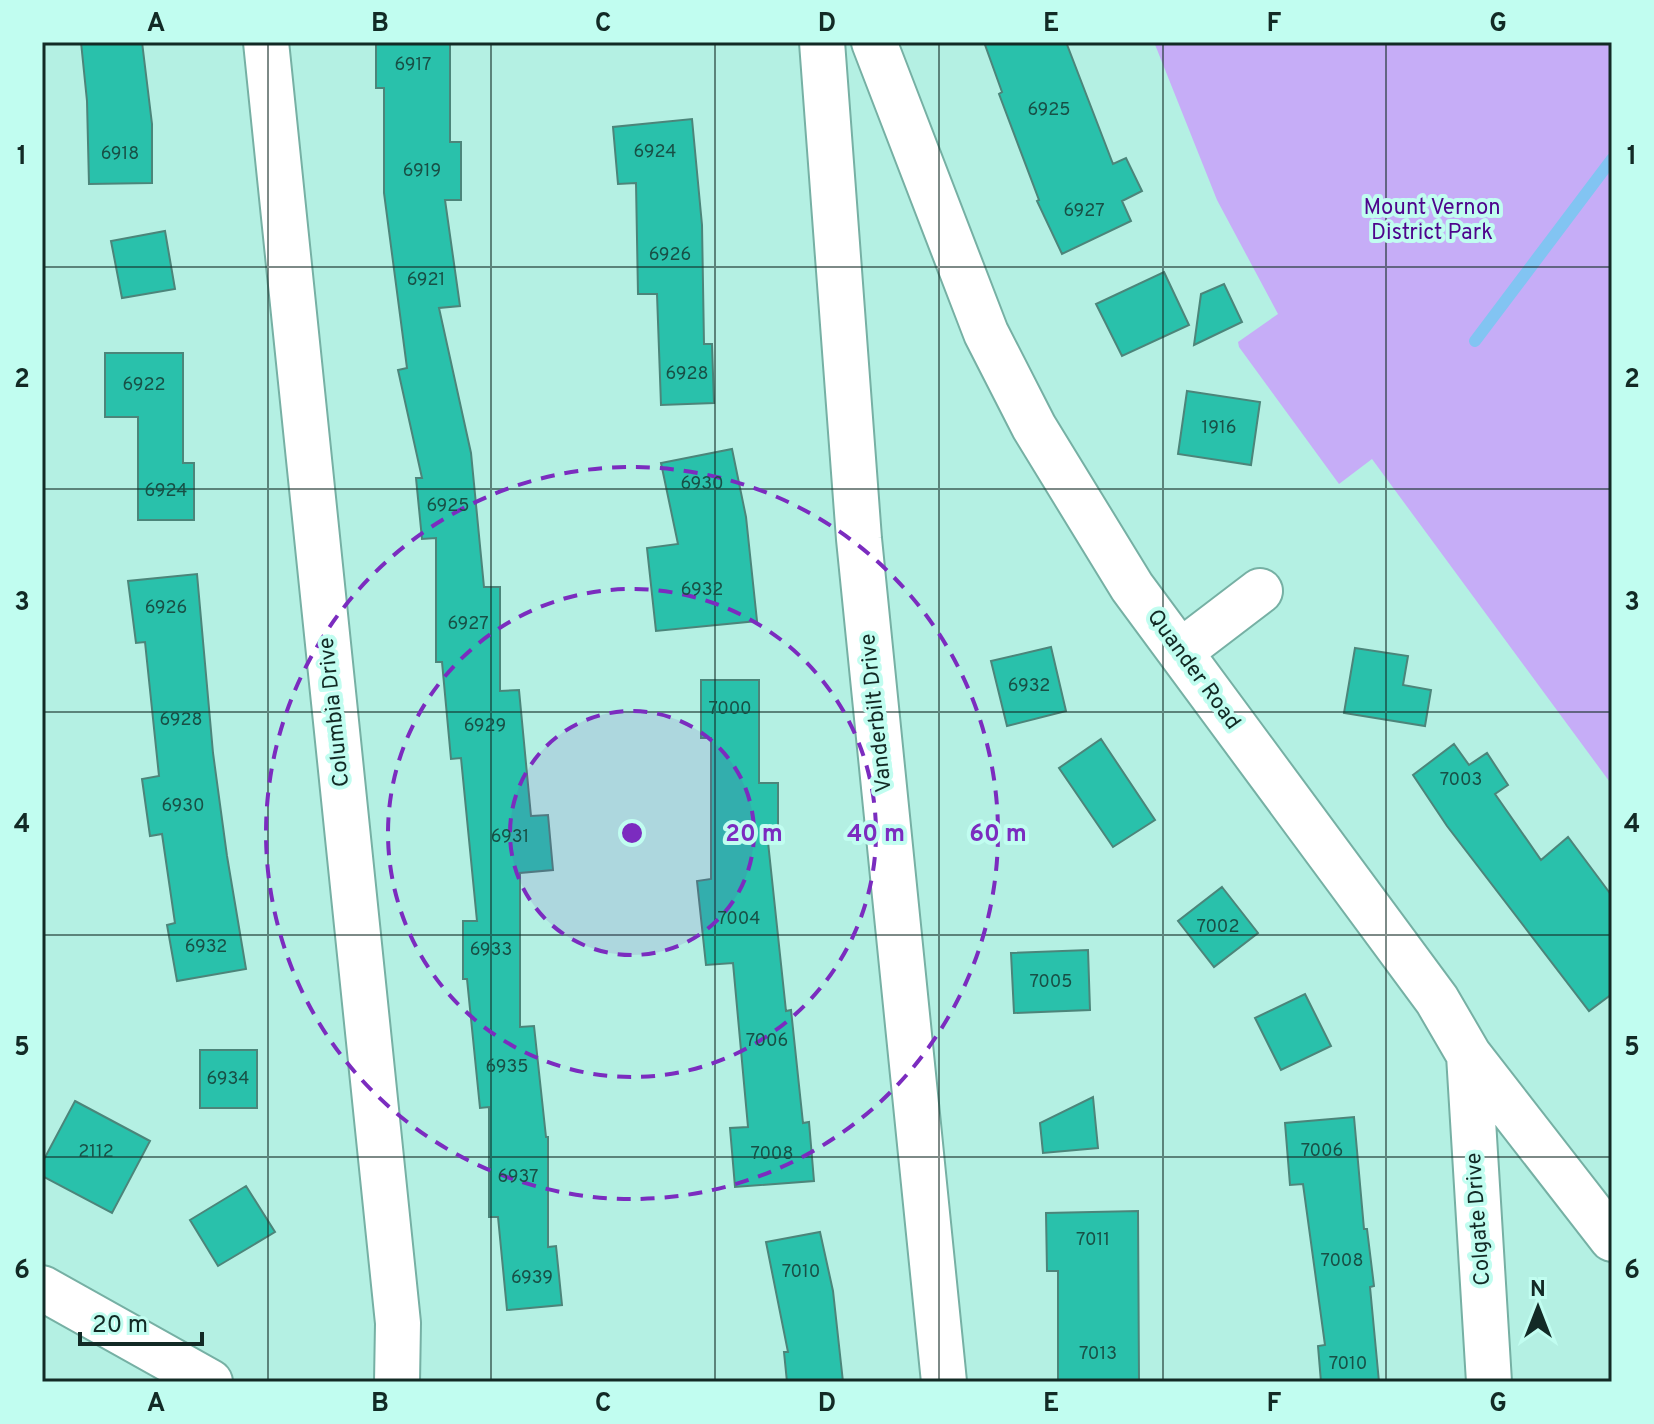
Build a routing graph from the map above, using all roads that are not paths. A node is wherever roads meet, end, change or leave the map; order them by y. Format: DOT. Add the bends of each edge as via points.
graph roads {
  1 [pos="266,42"];
  2 [pos="822,42"];
  3 [pos="874,42"];
  4 [pos="1260,591"];
  5 [pos="1180,652"];
  6 [pos="1469,1055"];
  7 [pos="1612,1239"];
  8 [pos="42,1288"];
  9 [pos="210,1382"];
  10 [pos="397,1382"];
  11 [pos="944,1382"];
  12 [pos="1489,1382"];
  1 -- 10 [label="street, Columbia Drive" via="398,1323"];
  2 -- 11 [label="street, Vanderbilt Drive" via="859,539"];
  3 -- 5 [label="street, Quander Road" via="986,333 1050,454 1132,587"];
  4 -- 5 [label="street"];
  5 -- 6 [label="street, Quander Road" via="1437,1000"];
  6 -- 7 [label="street, Quander Road"];
  6 -- 12 [label="street, Colgate Drive"];
  8 -- 9 [label="street"];
}
